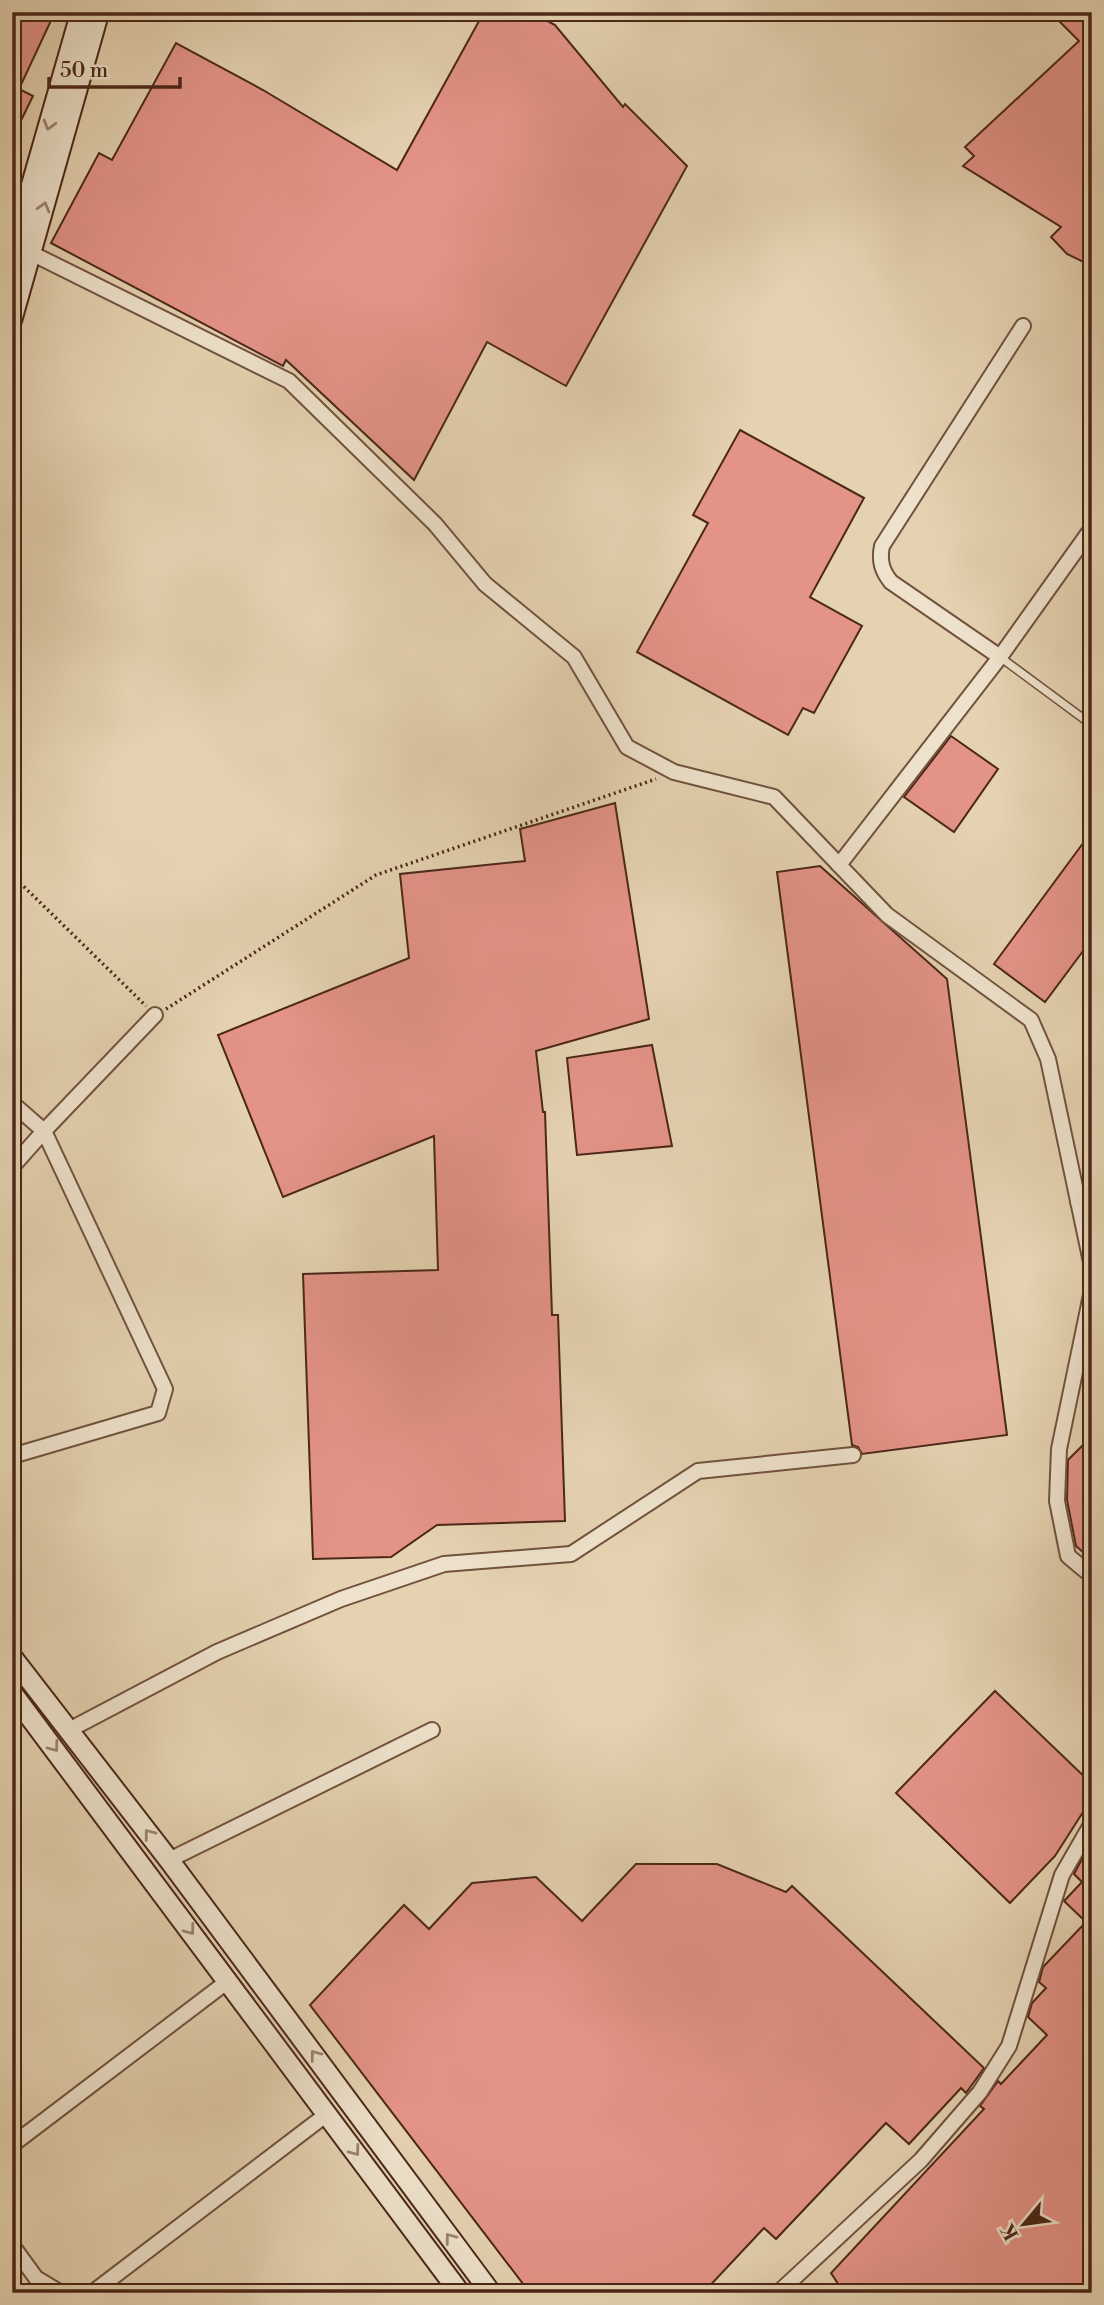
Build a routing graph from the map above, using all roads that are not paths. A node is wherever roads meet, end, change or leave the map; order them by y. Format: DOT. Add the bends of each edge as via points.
graph roads {
  1 [pos="81,12"];
  2 [pos="99,12"];
  3 [pos="22,253"];
  4 [pos="12,319"];
  5 [pos="1023,326"];
  6 [pos="1092,528"];
  7 [pos="1000,657"];
  8 [pos="1092,724"];
  9 [pos="839,865"];
  10 [pos="155,1015"];
  11 [pos="12,1103"];
  12 [pos="44,1131"];
  13 [pos="12,1167"];
  14 [pos="1092,1188"];
  15 [pos="1078,1202"];
  16 [pos="1092,1266"];
  17 [pos="1092,1290"];
  18 [pos="14,1453"];
  19 [pos="853,1455"];
  20 [pos="1092,1576"];
  21 [pos="12,1657"];
  22 [pos="12,1693"];
  23 [pos="69,1730"];
  24 [pos="432,1730"];
  25 [pos="1092,1823"];
  26 [pos="169,1860"];
  27 [pos="248,1966"];
  28 [pos="228,1981"];
  29 [pos="327,2114"];
  30 [pos="12,2145"];
  31 [pos="12,2245"];
  32 [pos="475,2271"];
  33 [pos="455,2291"];
  34 [pos="61,2293"];
  35 [pos="92,2293"];
  36 [pos="491,2293"];
  37 [pos="778,2293"];
  1 -- 3 [label="street, one-way"];
  3 -- 2 [label="street, one-way"];
  3 -- 4 [label="street"];
  3 -- 9 [label="street" via="289,381 435,524 485,584 575,657 627,747 674,772 774,797"];
  5 -- 7 [label="street" via="881,553 881,566 891,582"];
  6 -- 7 [label="street"];
  7 -- 8 [label="lane"];
  7 -- 9 [label="street"];
  9 -- 15 [label="street" via="887,915 1031,1020 1048,1059"];
  10 -- 12 [label="street"];
  11 -- 12 [label="street"];
  12 -- 13 [label="street"];
  12 -- 18 [label="street" via="164,1389 158,1413"];
  14 -- 15 [label="street"];
  15 -- 16 [label="street"];
  17 -- 20 [label="street" via="1059,1450 1057,1501 1068,1556"];
  19 -- 23 [label="street" via="698,1471 571,1554 444,1564 341,1599 217,1652"];
  21 -- 23 [label="street"];
  22 -- 28 [label="street, one-way"];
  26 -- 23 [label="street, one-way"];
  24 -- 26 [label="street"];
  25 -- 37 [label="street" via="1062,1875 1009,2046 980,2092 921,2160"];
  26 -- 27 [label="street"];
  27 -- 28 [label="street"];
  32 -- 27 [label="street, one-way"];
  28 -- 29 [label="street"];
  28 -- 30 [label="street"];
  29 -- 33 [label="street, one-way"];
  29 -- 35 [label="street"];
  31 -- 34 [label="street" via="36,2278"];
  32 -- 33 [label="street"];
  32 -- 36 [label="street"];
}
